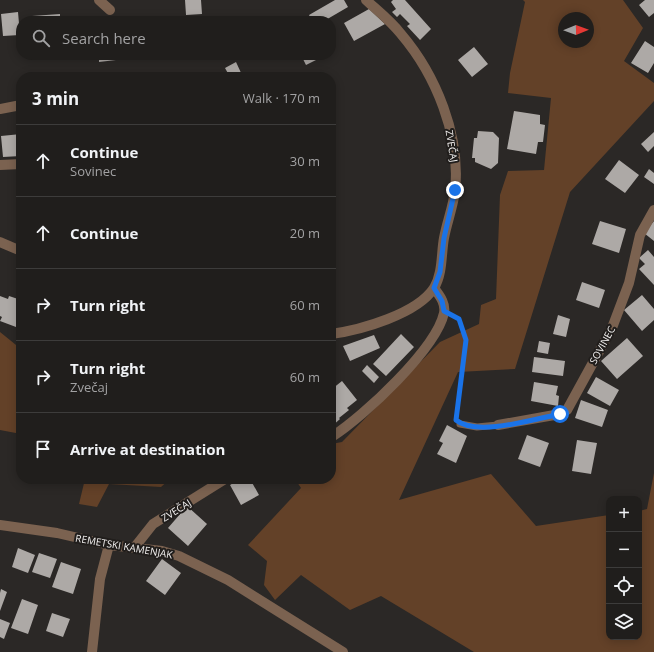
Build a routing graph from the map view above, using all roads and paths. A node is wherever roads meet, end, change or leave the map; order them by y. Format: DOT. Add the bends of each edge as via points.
graph roads {
  1 [pos="99,0"];
  2 [pos="366,0"];
  3 [pos="110,10"];
  4 [pos="16,106"];
  5 [pos="0,109"];
  6 [pos="16,164"];
  7 [pos="0,165"];
  8 [pos="654,210"];
  9 [pos="0,242"];
  10 [pos="16,249"];
  11 [pos="434,288"];
  12 [pos="444,311"];
  13 [pos="336,333"];
  14 [pos="460,424"];
  15 [pos="498,425"];
  16 [pos="336,433"];
  17 [pos="217,484"];
  18 [pos="0,525"];
  19 [pos="109,545"];
  20 [pos="134,548"];
  21 [pos="92,652"];
  22 [pos="343,652"];
  1 -- 3 [label="street"];
  2 -- 11 [label="street, ZVEČAJ" via="401,32 421,60 447,118 454,156 455,190 444,238 440,272"];
  4 -- 5 [label="street"];
  6 -- 7 [label="street"];
  8 -- 15 [label="street, SOVINEC" via="640,235 629,283 612,328 567,410 560,414"];
  9 -- 10 [label="street"];
  11 -- 12 [label="street" via="442,301"];
  11 -- 13 [label="street" via="415,306 365,327"];
  12 -- 14 [label="path" via="459,319 466,340 456,420"];
  12 -- 16 [label="street" via="430,343 415,360 358,417"];
  14 -- 15 [label="lane" via="477,427"];
  17 -- 20 [label="street, ZVEČAJ" via="153,524"];
  18 -- 19 [label="street, REMETSKI KAMENJAK" via="57,533"];
  19 -- 20 [label="street, REMETSKI KAMENJAK"];
  19 -- 21 [label="street" via="100,578"];
  20 -- 22 [label="street, REMETSKI KAMENJAK" via="162,552 198,564"];
}
